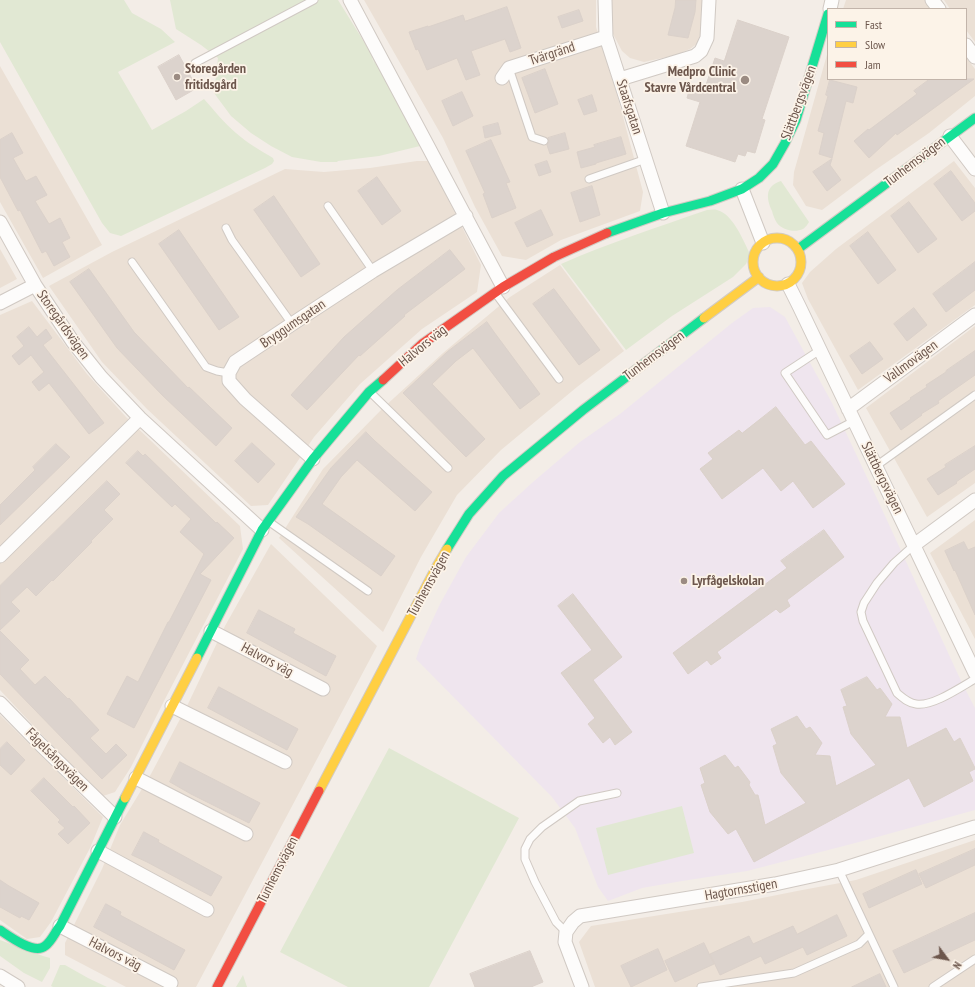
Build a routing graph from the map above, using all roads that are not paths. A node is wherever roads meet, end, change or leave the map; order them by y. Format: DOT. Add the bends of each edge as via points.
graph roads {
  1 [pos="314,0"];
  2 [pos="350,0"];
  3 [pos="605,0"];
  4 [pos="709,0"];
  5 [pos="932,0"];
  6 [pos="938,8"];
  7 [pos="827,17"];
  8 [pos="606,36"];
  9 [pos="967,46"];
  10 [pos="975,57"];
  11 [pos="195,63"];
  12 [pos="506,73"];
  13 [pos="620,79"];
  14 [pos="975,118"];
  15 [pos="950,136"];
  16 [pos="544,141"];
  17 [pos="646,158"];
  18 [pos="975,169"];
  19 [pos="589,179"];
  20 [pos="742,188"];
  21 [pos="328,206"];
  22 [pos="663,213"];
  23 [pos="466,216"];
  24 [pos="0,222"];
  25 [pos="226,228"];
  26 [pos="763,242"];
  27 [pos="798,250"];
  28 [pos="132,262"];
  29 [pos="372,271"];
  30 [pos="758,277"];
  31 [pos="788,284"];
  32 [pos="36,285"];
  33 [pos="500,290"];
  34 [pos="0,302"];
  35 [pos="975,315"];
  36 [pos="292,324"];
  37 [pos="820,350"];
  38 [pos="229,373"];
  39 [pos="559,378"];
  40 [pos="369,392"];
  41 [pos="975,395"];
  42 [pos="848,409"];
  43 [pos="140,418"];
  44 [pos="854,420"];
  45 [pos="313,459"];
  46 [pos="876,466"];
  47 [pos="448,468"];
  48 [pos="975,500"];
  49 [pos="265,526"];
  50 [pos="914,545"];
  51 [pos="0,556"];
  52 [pos="368,591"];
  53 [pos="211,631"];
  54 [pos="975,673"];
  55 [pos="975,679"];
  56 [pos="323,689"];
  57 [pos="0,703"];
  58 [pos="172,706"];
  59 [pos="285,762"];
  60 [pos="136,778"];
  61 [pos="617,793"];
  62 [pos="115,817"];
  63 [pos="975,827"];
  64 [pos="246,834"];
  65 [pos="98,851"];
  66 [pos="839,870"];
  67 [pos="207,910"];
  68 [pos="60,926"];
  69 [pos="0,930"];
  70 [pos="566,932"];
  71 [pos="869,934"];
  72 [pos="975,959"];
  73 [pos="0,976"];
  74 [pos="171,983"];
  75 [pos="15,986"];
  76 [pos="217,987"];
  77 [pos="582,987"];
  78 [pos="701,987"];
  79 [pos="894,987"];
  80 [pos="933,987"];
  1 -- 11 [label="lane"];
  2 -- 23 [label="street"];
  3 -- 8 [label="street, Staafsgatan"];
  4 -- 13 [label="street" via="707,38 701,51 695,56"];
  5 -- 6 [label="street"];
  7 -- 20 [label="street, Slättbergsvägen" via="796,120 785,143 773,164 760,178"];
  8 -- 12 [label="street, Tvärgränd"];
  8 -- 13 [label="street, Staafsgatan"];
  9 -- 10 [label="street"];
  12 -- 16 [label="lane" via="532,137"];
  13 -- 17 [label="street, Staafsgatan"];
  14 -- 15 [label="street, Tunhemsvägen"];
  15 -- 18 [label="street"];
  15 -- 27 [label="street, Tunhemsvägen"];
  17 -- 19 [label="lane"];
  17 -- 22 [label="street, Staafsgatan"];
  20 -- 22 [label="street, Halvors väg" via="710,201"];
  20 -- 26 [label="street"];
  21 -- 29 [label="lane"];
  22 -- 33 [label="street, Halvors väg" via="611,231 554,256"];
  23 -- 29 [label="street, Bryggumsgatan"];
  23 -- 33 [label="street"];
  24 -- 32 [label="street, Storegårdsvägen"];
  25 -- 36 [label="lane"];
  26 -- 27 [label="street" via="778,238 786,240"];
  26 -- 30 [label="street" via="754,255 753,263"];
  27 -- 31 [label="street" via="801,257 799,272"];
  28 -- 38 [label="lane" via="206,367"];
  29 -- 36 [label="street, Bryggumsgatan"];
  30 -- 31 [label="street" via="772,286"];
  30 -- 76 [label="street, Tunhemsvägen" via="582,410 503,476 469,514 433,573"];
  31 -- 37 [label="street, Slättbergsvägen"];
  32 -- 34 [label="street"];
  32 -- 43 [label="street, Storegårdsvägen" via="82,354"];
  33 -- 39 [label="lane"];
  33 -- 40 [label="street, Halvors väg" via="422,344"];
  35 -- 42 [label="street, Vallmovägen"];
  36 -- 38 [label="street, Bryggumsgatan" via="235,362"];
  37 -- 42 [label="street, Slättbergsvägen"];
  37 -- 44 [label="lane" via="785,373 827,435"];
  38 -- 45 [label="street" via="229,381 245,399"];
  40 -- 45 [label="street, Halvors väg"];
  40 -- 47 [label="lane"];
  41 -- 46 [label="lane"];
  42 -- 44 [label="street, Slättbergsvägen"];
  43 -- 49 [label="street, Storegårdsvägen"];
  43 -- 51 [label="street"];
  44 -- 46 [label="street, Slättbergsvägen"];
  45 -- 49 [label="street, Halvors väg"];
  46 -- 50 [label="street, Slättbergsvägen"];
  48 -- 50 [label="street"];
  49 -- 52 [label="lane"];
  49 -- 53 [label="street, Halvors väg"];
  50 -- 54 [label="street, Slättbergsvägen"];
  50 -- 55 [label="lane" via="894,563 864,602 861,612 863,622 897,693 905,700 926,704"];
  53 -- 56 [label="street, Halvors väg"];
  53 -- 58 [label="street, Halvors väg"];
  57 -- 62 [label="street, Fågelsångsvägen"];
  58 -- 59 [label="street"];
  58 -- 60 [label="street, Halvors väg"];
  60 -- 62 [label="street, Halvors väg"];
  60 -- 64 [label="street"];
  61 -- 70 [label="lane" via="579,800 542,827 530,839 525,849 524,859 535,882 556,922"];
  62 -- 65 [label="street, Halvors väg"];
  63 -- 66 [label="street, Hagtornsstigen"];
  65 -- 67 [label="street"];
  65 -- 68 [label="street, Halvors väg"];
  66 -- 70 [label="street, Hagtornsstigen" via="775,884 580,916"];
  66 -- 71 [label="lane"];
  68 -- 69 [label="street, Halvors väg" via="43,948 34,949"];
  68 -- 74 [label="street, Halvors väg"];
  70 -- 77 [label="street" via="565,942"];
  71 -- 78 [label="lane" via="859,944 794,972"];
  71 -- 79 [label="lane"];
  72 -- 80 [label="lane"];
  73 -- 75 [label="street"];
}
